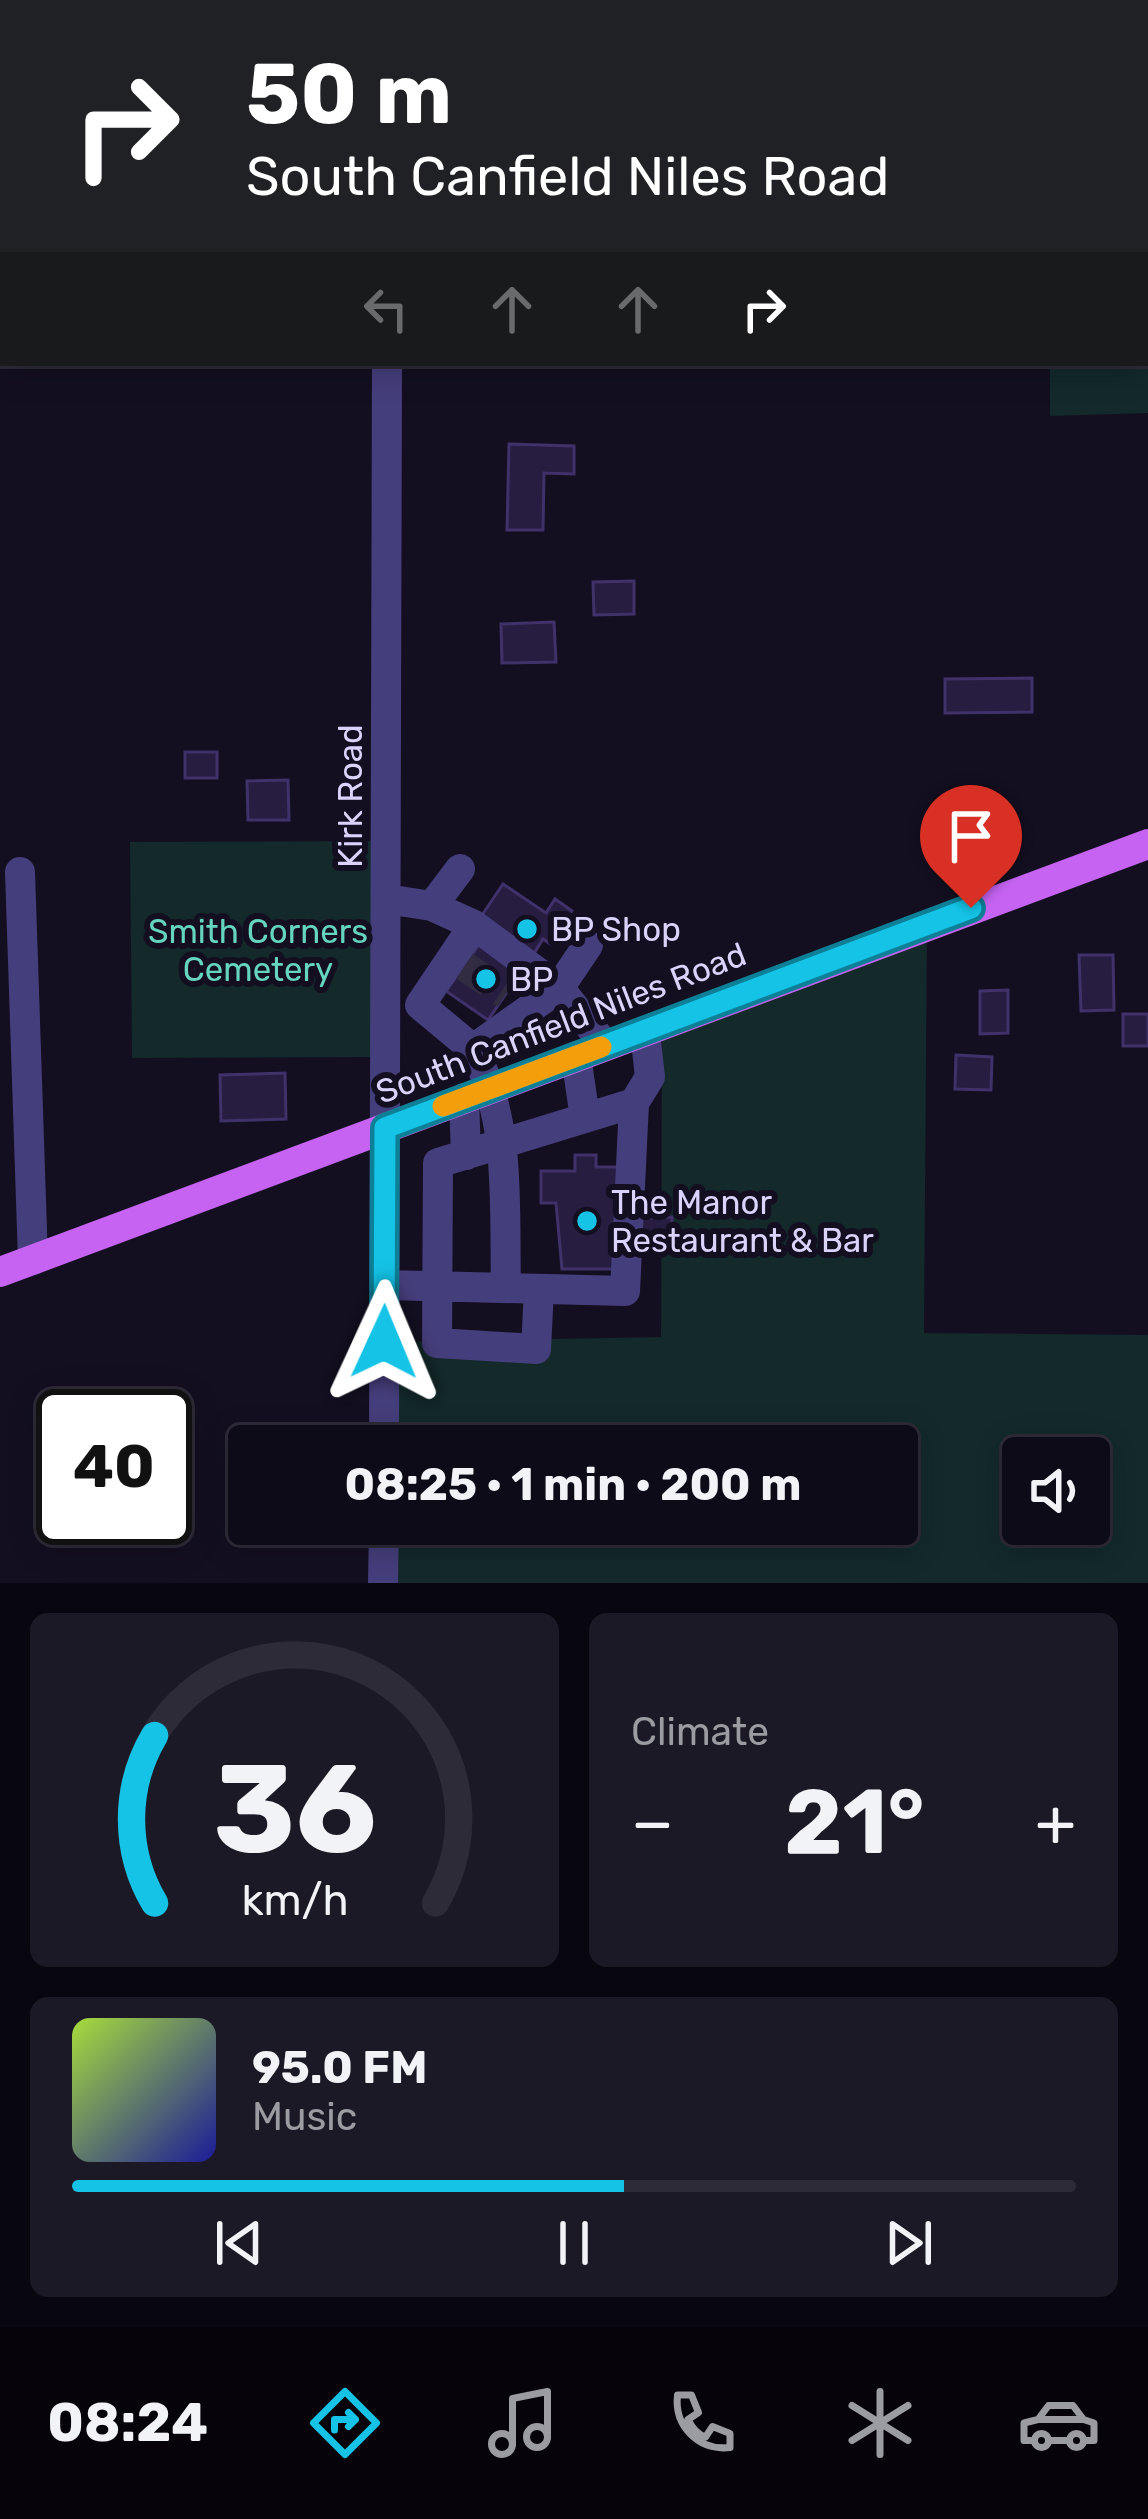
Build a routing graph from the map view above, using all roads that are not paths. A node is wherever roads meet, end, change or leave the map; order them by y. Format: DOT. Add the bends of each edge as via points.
graph roads {
  1 [pos="387,366"];
  2 [pos="1148,844"];
  3 [pos="460,869"];
  4 [pos="20,872"];
  5 [pos="386,899"];
  6 [pos="432,906"];
  7 [pos="473,926"];
  8 [pos="588,945"];
  9 [pos="559,988"];
  10 [pos="386,997"];
  11 [pos="420,1005"];
  12 [pos="645,1033"];
  13 [pos="472,1048"];
  14 [pos="590,1051"];
  15 [pos="479,1092"];
  16 [pos="634,1103"];
  17 [pos="585,1118"];
  18 [pos="385,1128"];
  19 [pos="503,1143"];
  20 [pos="466,1155"];
  21 [pos="33,1260"];
  22 [pos="0,1272"];
  23 [pos="385,1285"];
  24 [pos="437,1286"];
  25 [pos="506,1288"];
  26 [pos="538,1288"];
  27 [pos="384,1425"];
  28 [pos="384,1545"];
  29 [pos="383,1583"];
  1 -- 5 [label="street, Kirk Road"];
  2 -- 12 [label="main road, South Canfield Niles Road"];
  3 -- 6 [label="street"];
  4 -- 21 [label="street"];
  5 -- 6 [label="street"];
  5 -- 10 [label="street, Kirk Road"];
  6 -- 7 [label="street"];
  7 -- 9 [label="street"];
  7 -- 11 [label="street" via="457,962"];
  8 -- 9 [label="street"];
  9 -- 13 [label="street" via="514,1002"];
  9 -- 14 [label="street"];
  10 -- 11 [label="street"];
  10 -- 18 [label="street, Kirk Road"];
  11 -- 13 [label="street"];
  12 -- 14 [label="main road, South Canfield Niles Road"];
  12 -- 16 [label="street" via="650,1077"];
  13 -- 15 [label="street"];
  14 -- 15 [label="main road, South Canfield Niles Road"];
  14 -- 17 [label="street"];
  15 -- 18 [label="main road, South Canfield Niles Road"];
  15 -- 19 [label="street"];
  15 -- 20 [label="street"];
  16 -- 17 [label="street"];
  16 -- 26 [label="street" via="625,1291"];
  17 -- 19 [label="street"];
  18 -- 21 [label="main road, South Canfield Niles Road"];
  18 -- 23 [label="street, Kirk Road"];
  19 -- 20 [label="street"];
  19 -- 25 [label="street"];
  20 -- 24 [label="street" via="438,1163"];
  21 -- 22 [label="main road, South Canfield Niles Road"];
  23 -- 24 [label="street"];
  23 -- 27 [label="street, Kirk Road"];
  24 -- 25 [label="street"];
  24 -- 26 [label="street" via="437,1343 536,1349"];
  25 -- 26 [label="street"];
  28 -- 29 [label="street"];
}
